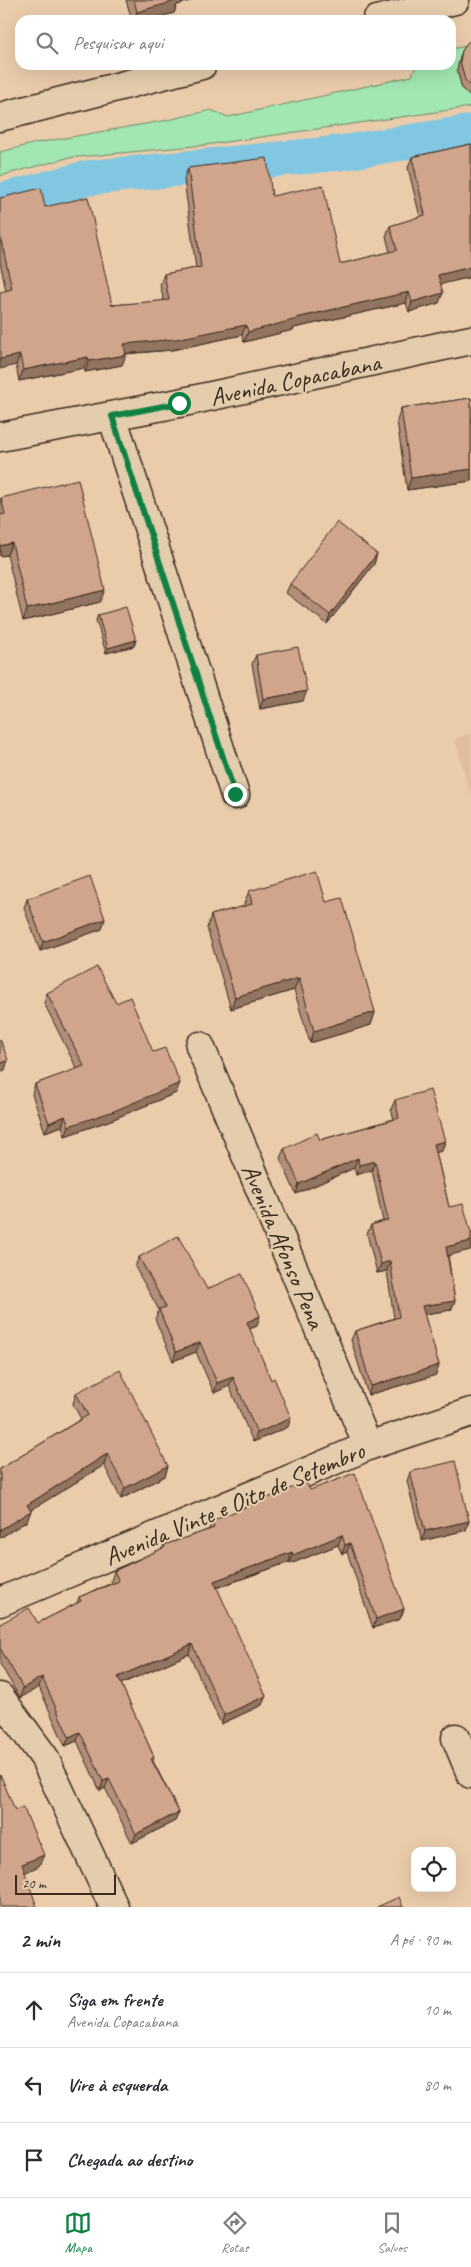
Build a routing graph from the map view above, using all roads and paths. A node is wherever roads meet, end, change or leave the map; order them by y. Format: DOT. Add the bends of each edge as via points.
graph roads {
  1 [pos="455,0"];
  2 [pos="396,15"];
  3 [pos="183,70"];
  4 [pos="0,117"];
  5 [pos="471,340"];
  6 [pos="112,416"];
  7 [pos="0,437"];
  8 [pos="235,794"];
  9 [pos="200,1046"];
  10 [pos="471,1412"];
  11 [pos="368,1446"];
  12 [pos="0,1602"];
  13 [pos="0,1697"];
  14 [pos="456,1738"];
  15 [pos="471,1774"];
  16 [pos="114,1907"];
  1 -- 2 [label="street"];
  3 -- 4 [label="street"];
  5 -- 6 [label="street, Avenida Copacabana"];
  6 -- 7 [label="street, Avenida Copacabana"];
  6 -- 8 [label="street"];
  9 -- 11 [label="street, Avenida Afonso Pena"];
  10 -- 11 [label="street, Avenida Vinte e Oito de Setembro"];
  11 -- 12 [label="street, Avenida Vinte e Oito de Setembro"];
  13 -- 16 [label="street" via="44,1757"];
  14 -- 15 [label="street"];
}
